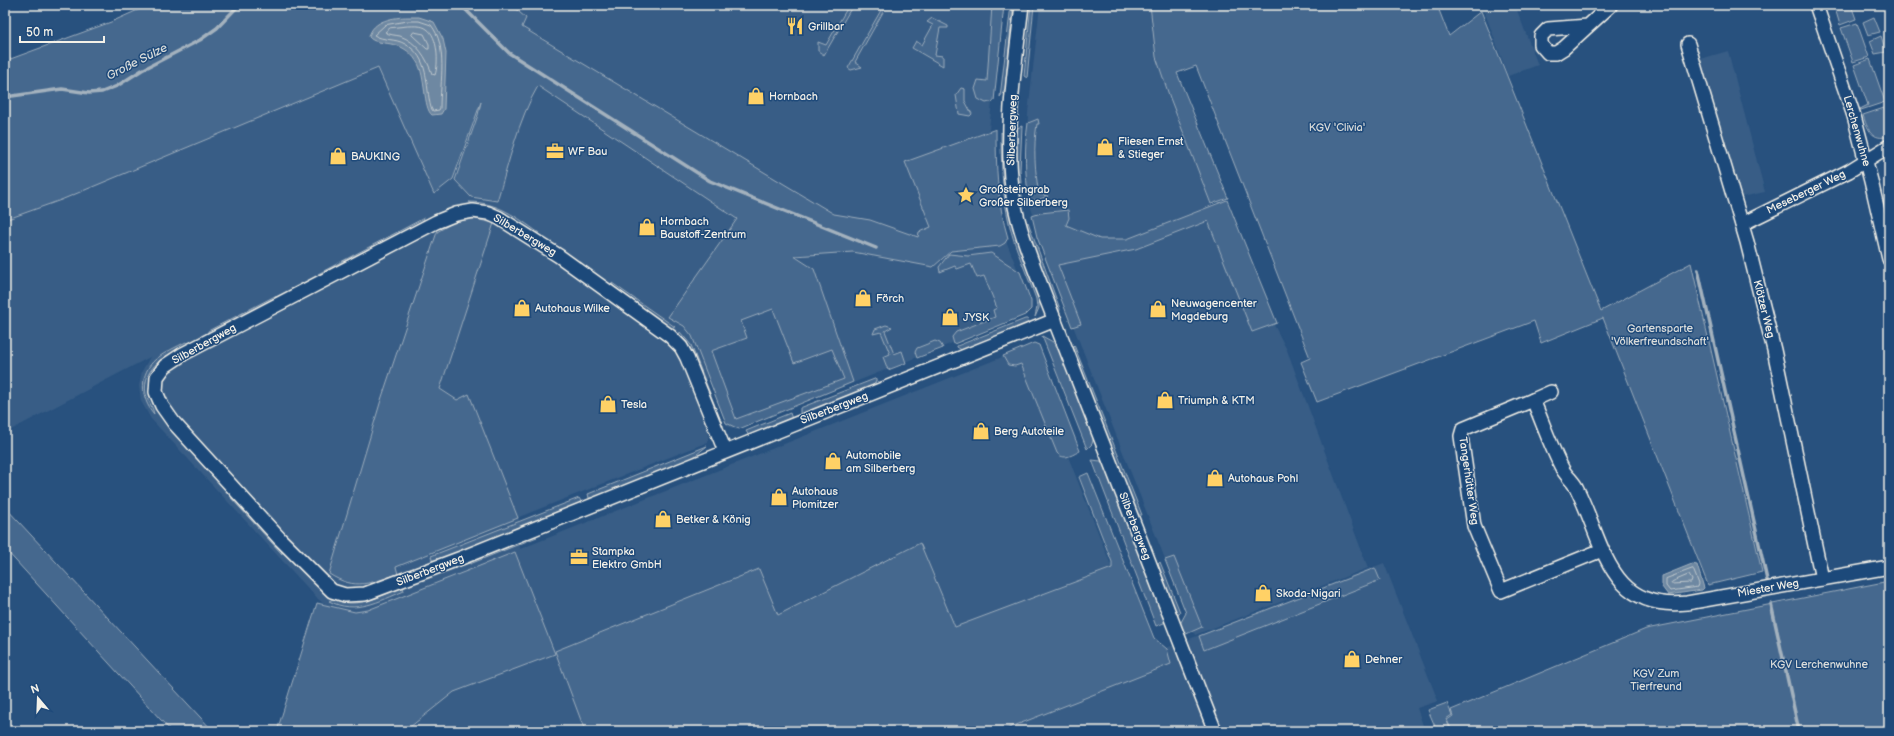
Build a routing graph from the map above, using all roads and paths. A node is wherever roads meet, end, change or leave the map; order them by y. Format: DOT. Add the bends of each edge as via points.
graph roads {
  1 [pos="1022,5"];
  2 [pos="1611,5"];
  3 [pos="1816,5"];
  4 [pos="1588,26"];
  5 [pos="1688,44"];
  6 [pos="1889,146"];
  7 [pos="1866,161"];
  8 [pos="1742,224"];
  9 [pos="1889,259"];
  10 [pos="1054,320"];
  11 [pos="1551,392"];
  12 [pos="1533,400"];
  13 [pos="725,451"];
  14 [pos="1602,550"];
  15 [pos="1889,567"];
  16 [pos="1822,579"];
  17 [pos="1215,731"];
  1 -- 10 [label="street, Silberbergweg" via="1012,110 1012,189 1024,243"];
  2 -- 4 [label="street"];
  3 -- 7 [label="street, Lerchenwuhne" via="1854,116"];
  5 -- 8 [label="street, Klötzer Weg"];
  6 -- 7 [label="street, Meseberger Weg"];
  7 -- 8 [label="street, Meseberger Weg"];
  7 -- 9 [label="street, Lerchenwuhne"];
  8 -- 16 [label="street, Klötzer Weg" via="1774,350"];
  10 -- 13 [label="street, Silberbergweg"];
  10 -- 17 [label="street, Silberbergweg"];
  11 -- 12 [label="street, Tangerhütter Weg"];
  12 -- 14 [label="street" via="1562,468 1578,490"];
  12 -- 14 [label="street, Tangerhütter Weg" via="1465,428 1461,434 1474,526 1501,591"];
  13 -- 13 [label="street, Silberbergweg" via="402,581 365,594 345,595 330,589 296,556 174,423 157,396 156,383 163,368 183,354 436,222 461,213 481,212 499,218 559,256 670,336 687,358"];
  14 -- 16 [label="street, Miester Weg" via="1618,579 1631,591 1648,600 1666,604 1687,604"];
  15 -- 16 [label="street, Miester Weg"];
}
